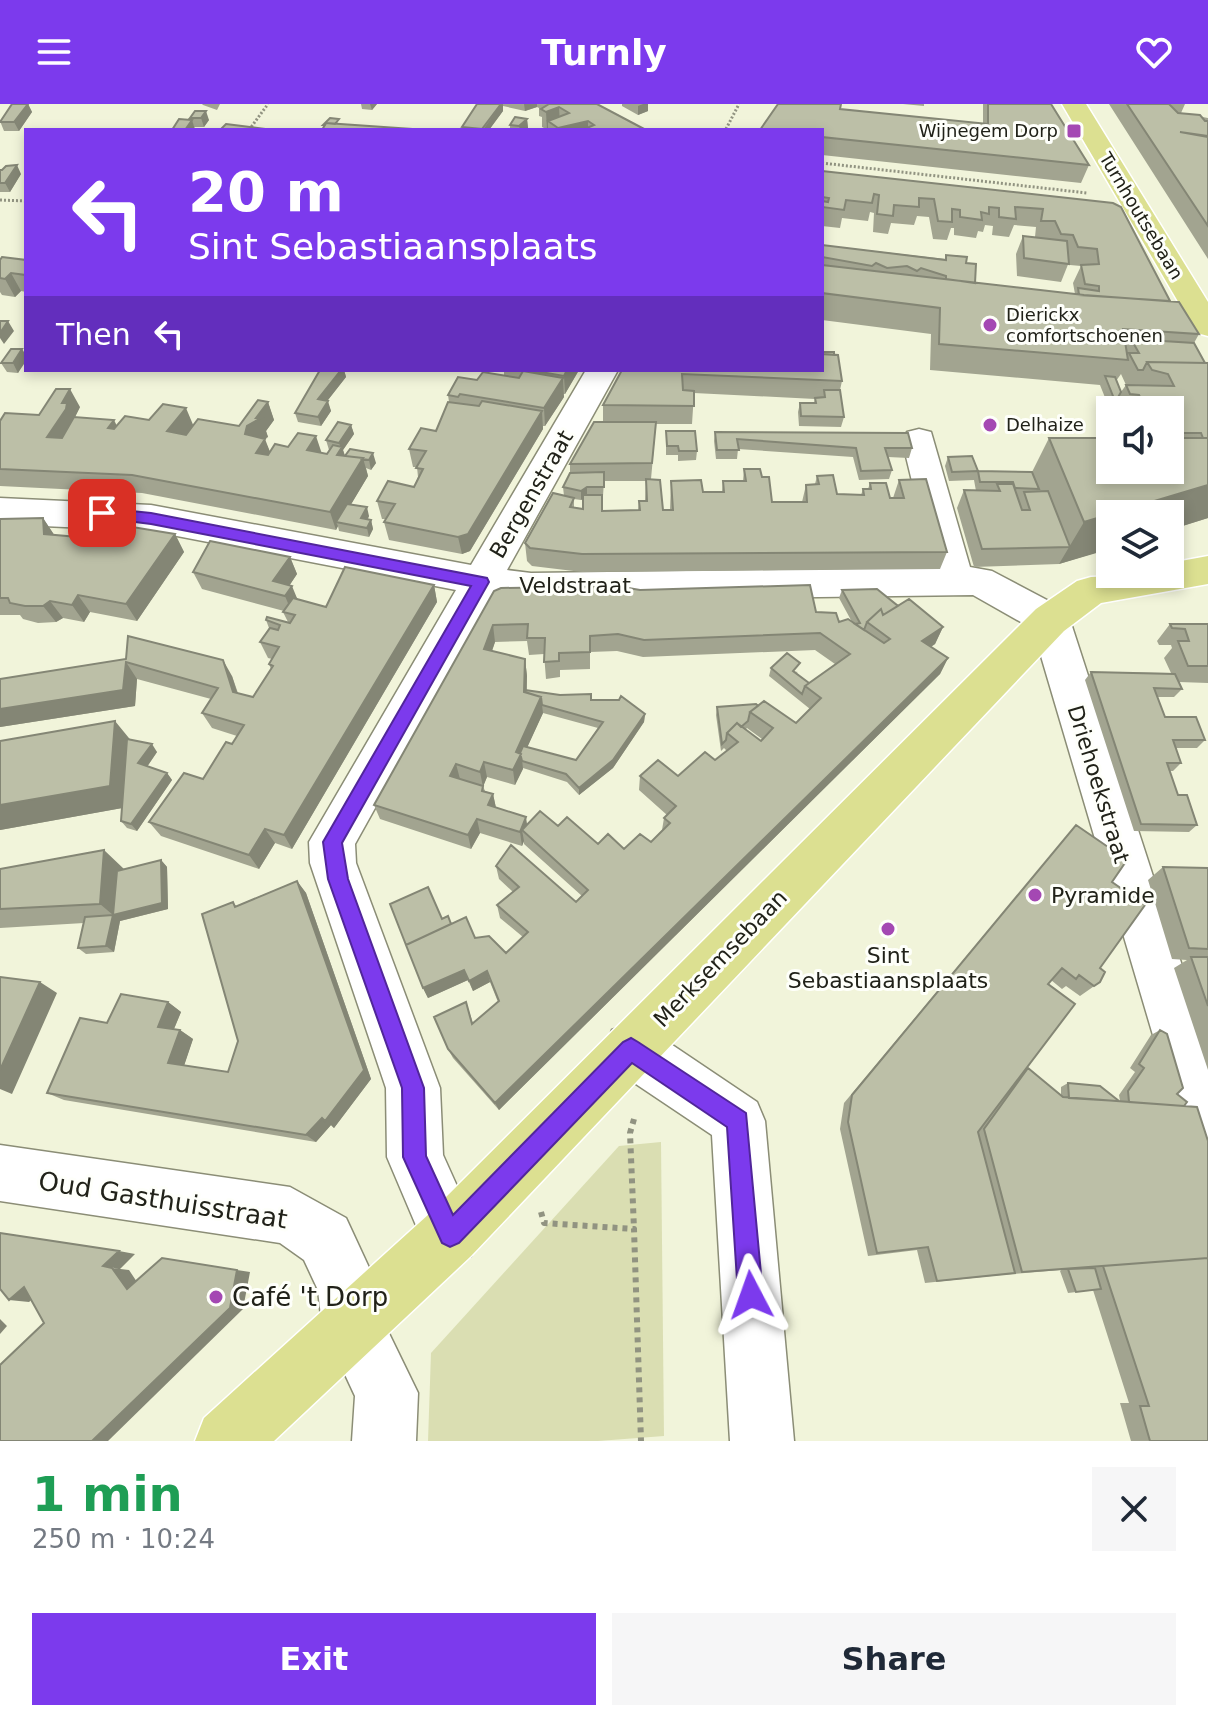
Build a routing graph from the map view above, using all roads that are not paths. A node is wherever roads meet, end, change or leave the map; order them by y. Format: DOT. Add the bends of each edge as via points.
graph roads {
  1 [pos="1074,104"];
  2 [pos="1133,203"];
  3 [pos="1103,206"];
  4 [pos="1208,327"];
  5 [pos="601,372"];
  6 [pos="919,440"];
  7 [pos="0,511"];
  8 [pos="1208,570"];
  9 [pos="955,581"];
  10 [pos="481,582"];
  11 [pos="1050,620"];
  12 [pos="641,1056"];
  13 [pos="1208,1130"];
  14 [pos="0,1173"];
  15 [pos="450,1235"];
  16 [pos="352,1325"];
  17 [pos="227,1441"];
  18 [pos="384,1441"];
  19 [pos="762,1441"];
  1 -- 2 [label="main road, Turnhoutsebaan"];
  2 -- 3 [label="street"];
  2 -- 4 [label="main road, Turnhoutsebaan"];
  5 -- 10 [label="street, Bergenstraat"];
  6 -- 9 [label="street"];
  7 -- 10 [label="street, Veldstraat" via="151,518"];
  8 -- 11 [label="main road, Merksemsebaan" via="1091,591"];
  9 -- 10 [label="street, Veldstraat" via="546,587"];
  9 -- 11 [label="street, Veldstraat" via="979,581"];
  10 -- 15 [label="street, Bergenstraat" via="332,842 333,863 413,1088 415,1157"];
  11 -- 12 [label="main road, Merksemsebaan"];
  11 -- 13 [label="street, Driehoekstraat"];
  12 -- 15 [label="main road, Merksemsebaan" via="527,1157"];
  12 -- 19 [label="street" via="738,1121"];
  14 -- 16 [label="street, Oud Gasthuisstraat" via="290,1216 325,1239 348,1287"];
  15 -- 16 [label="main road, Merksemsebaan"];
  16 -- 17 [label="main road, Merksemsebaan"];
  16 -- 18 [label="street" via="387,1393"];
}
